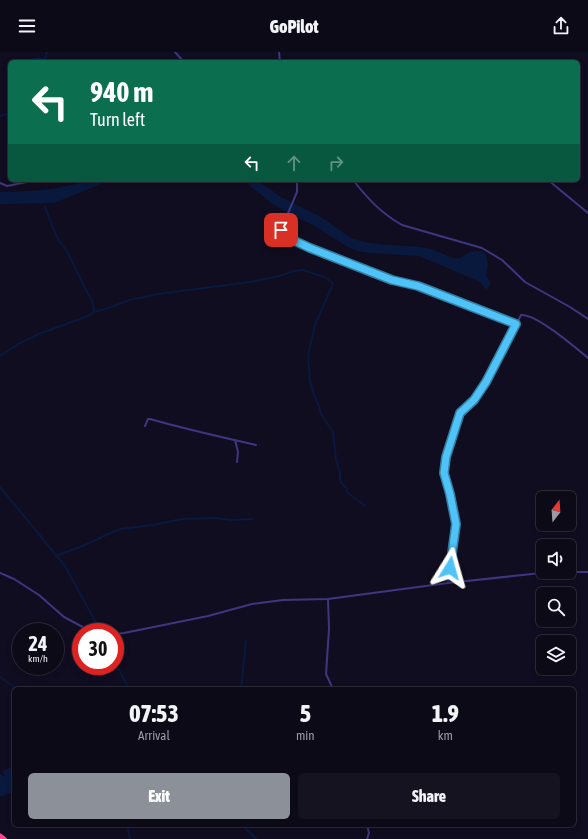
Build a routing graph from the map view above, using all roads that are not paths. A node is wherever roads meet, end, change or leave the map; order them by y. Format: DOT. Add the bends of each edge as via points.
graph roads {
  1 [pos="175,52"];
  2 [pos="182,60"];
  3 [pos="27,182"];
  4 [pos="297,182"];
  5 [pos="354,182"];
  6 [pos="551,182"];
  7 [pos="0,183"];
  8 [pos="588,213"];
  9 [pos="588,319"];
  10 [pos="516,324"];
  11 [pos="588,358"];
  12 [pos="145,426"];
  13 [pos="235,440"];
  14 [pos="256,445"];
  15 [pos="237,462"];
  16 [pos="588,572"];
  17 [pos="0,573"];
  18 [pos="448,583"];
  19 [pos="328,599"];
  20 [pos="75,623"];
  21 [pos="124,633"];
  22 [pos="332,687"];
  23 [pos="368,827"];
  24 [pos="0,836"];
  25 [pos="4,839"];
  26 [pos="367,839"];
  1 -- 2 [label="street"];
  3 -- 7 [label="street" via="7,186"];
  4 -- 10 [label="street" via="296,196 281,230 288,240"];
  5 -- 9 [label="street" via="382,212 402,225 482,248 502,260 525,282"];
  6 -- 8 [label="street"];
  10 -- 11 [label="street" via="520,315 539,321"];
  10 -- 18 [label="street" via="486,382 474,400 460,413 446,457 444,473 456,524"];
  12 -- 13 [label="street" via="146,421 150,419"];
  13 -- 14 [label="street"];
  13 -- 15 [label="street"];
  16 -- 18 [label="street" via="551,572"];
  17 -- 20 [label="street" via="39,595 64,617"];
  18 -- 19 [label="street"];
  19 -- 21 [label="street" via="252,604"];
  19 -- 22 [label="street" via="326,674"];
  23 -- 26 [label="street"];
  24 -- 25 [label="highway"];
}
